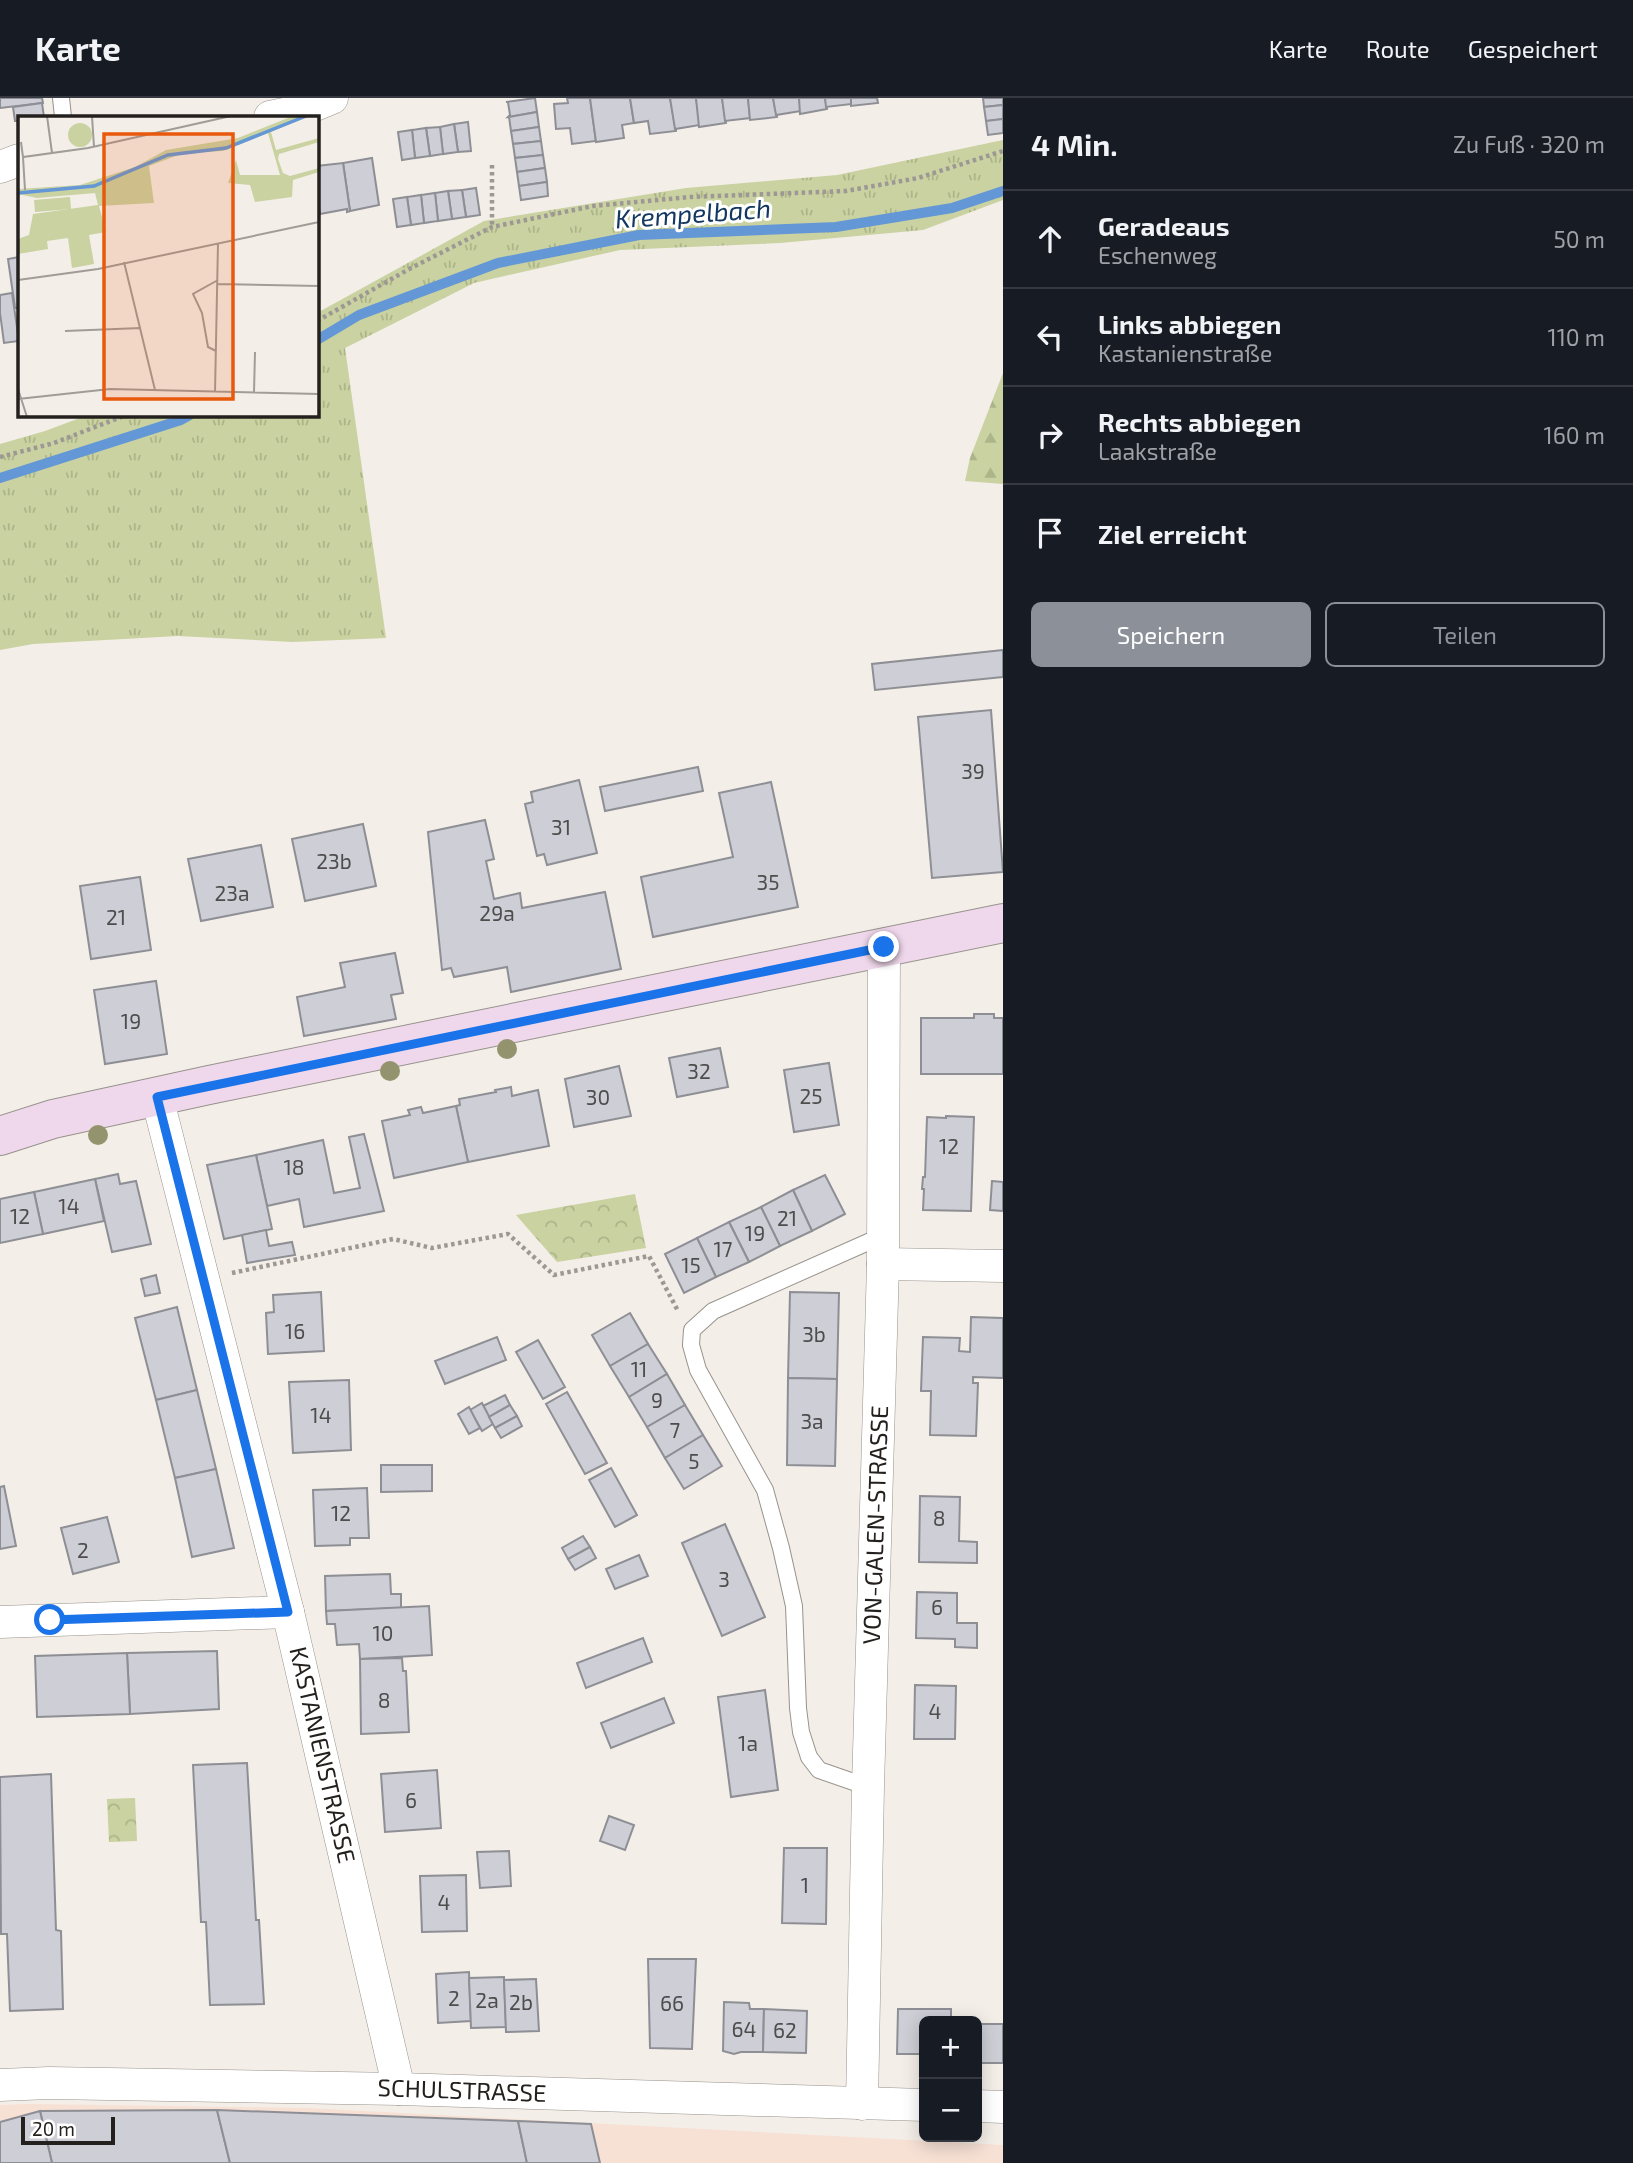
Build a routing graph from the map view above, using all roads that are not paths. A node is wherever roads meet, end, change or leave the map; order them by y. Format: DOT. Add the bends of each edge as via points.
graph roads {
  1 [pos="61,98"];
  2 [pos="332,98"];
  3 [pos="279,110"];
  4 [pos="63,116"];
  5 [pos="18,160"];
  6 [pos="0,167"];
  7 [pos="1003,923"];
  8 [pos="884,947"];
  9 [pos="157,1097"];
  10 [pos="0,1136"];
  11 [pos="883,1249"];
  12 [pos="1003,1266"];
  13 [pos="288,1612"];
  14 [pos="0,1622"];
  15 [pos="868,1787"];
  16 [pos="0,2085"];
  17 [pos="400,2089"];
  18 [pos="862,2104"];
  19 [pos="919,2105"];
  20 [pos="982,2106"];
  21 [pos="1003,2107"];
  1 -- 4 [label="lane"];
  2 -- 3 [label="street" via="303,110"];
  5 -- 6 [label="street"];
  7 -- 8 [label="street"];
  8 -- 9 [label="street"];
  8 -- 11 [label="street, VON-GALEN-STRASSE"];
  9 -- 10 [label="street" via="53,1119"];
  9 -- 13 [label="street, KASTANIENSTRASSE"];
  11 -- 12 [label="street"];
  11 -- 15 [label="street, VON-GALEN-STRASSE"];
  11 -- 15 [label="lane" via="713,1311 692,1330 691,1345 698,1370 765,1490 794,1606 797,1708 809,1756 819,1770"];
  13 -- 14 [label="street"];
  13 -- 17 [label="street, KASTANIENSTRASSE"];
  15 -- 18 [label="street, VON-GALEN-STRASSE"];
  16 -- 17 [label="street, SCHULSTRASSE"];
  17 -- 18 [label="street, SCHULSTRASSE"];
  18 -- 19 [label="street, SCHULSTRASSE"];
  20 -- 21 [label="street"];
}
